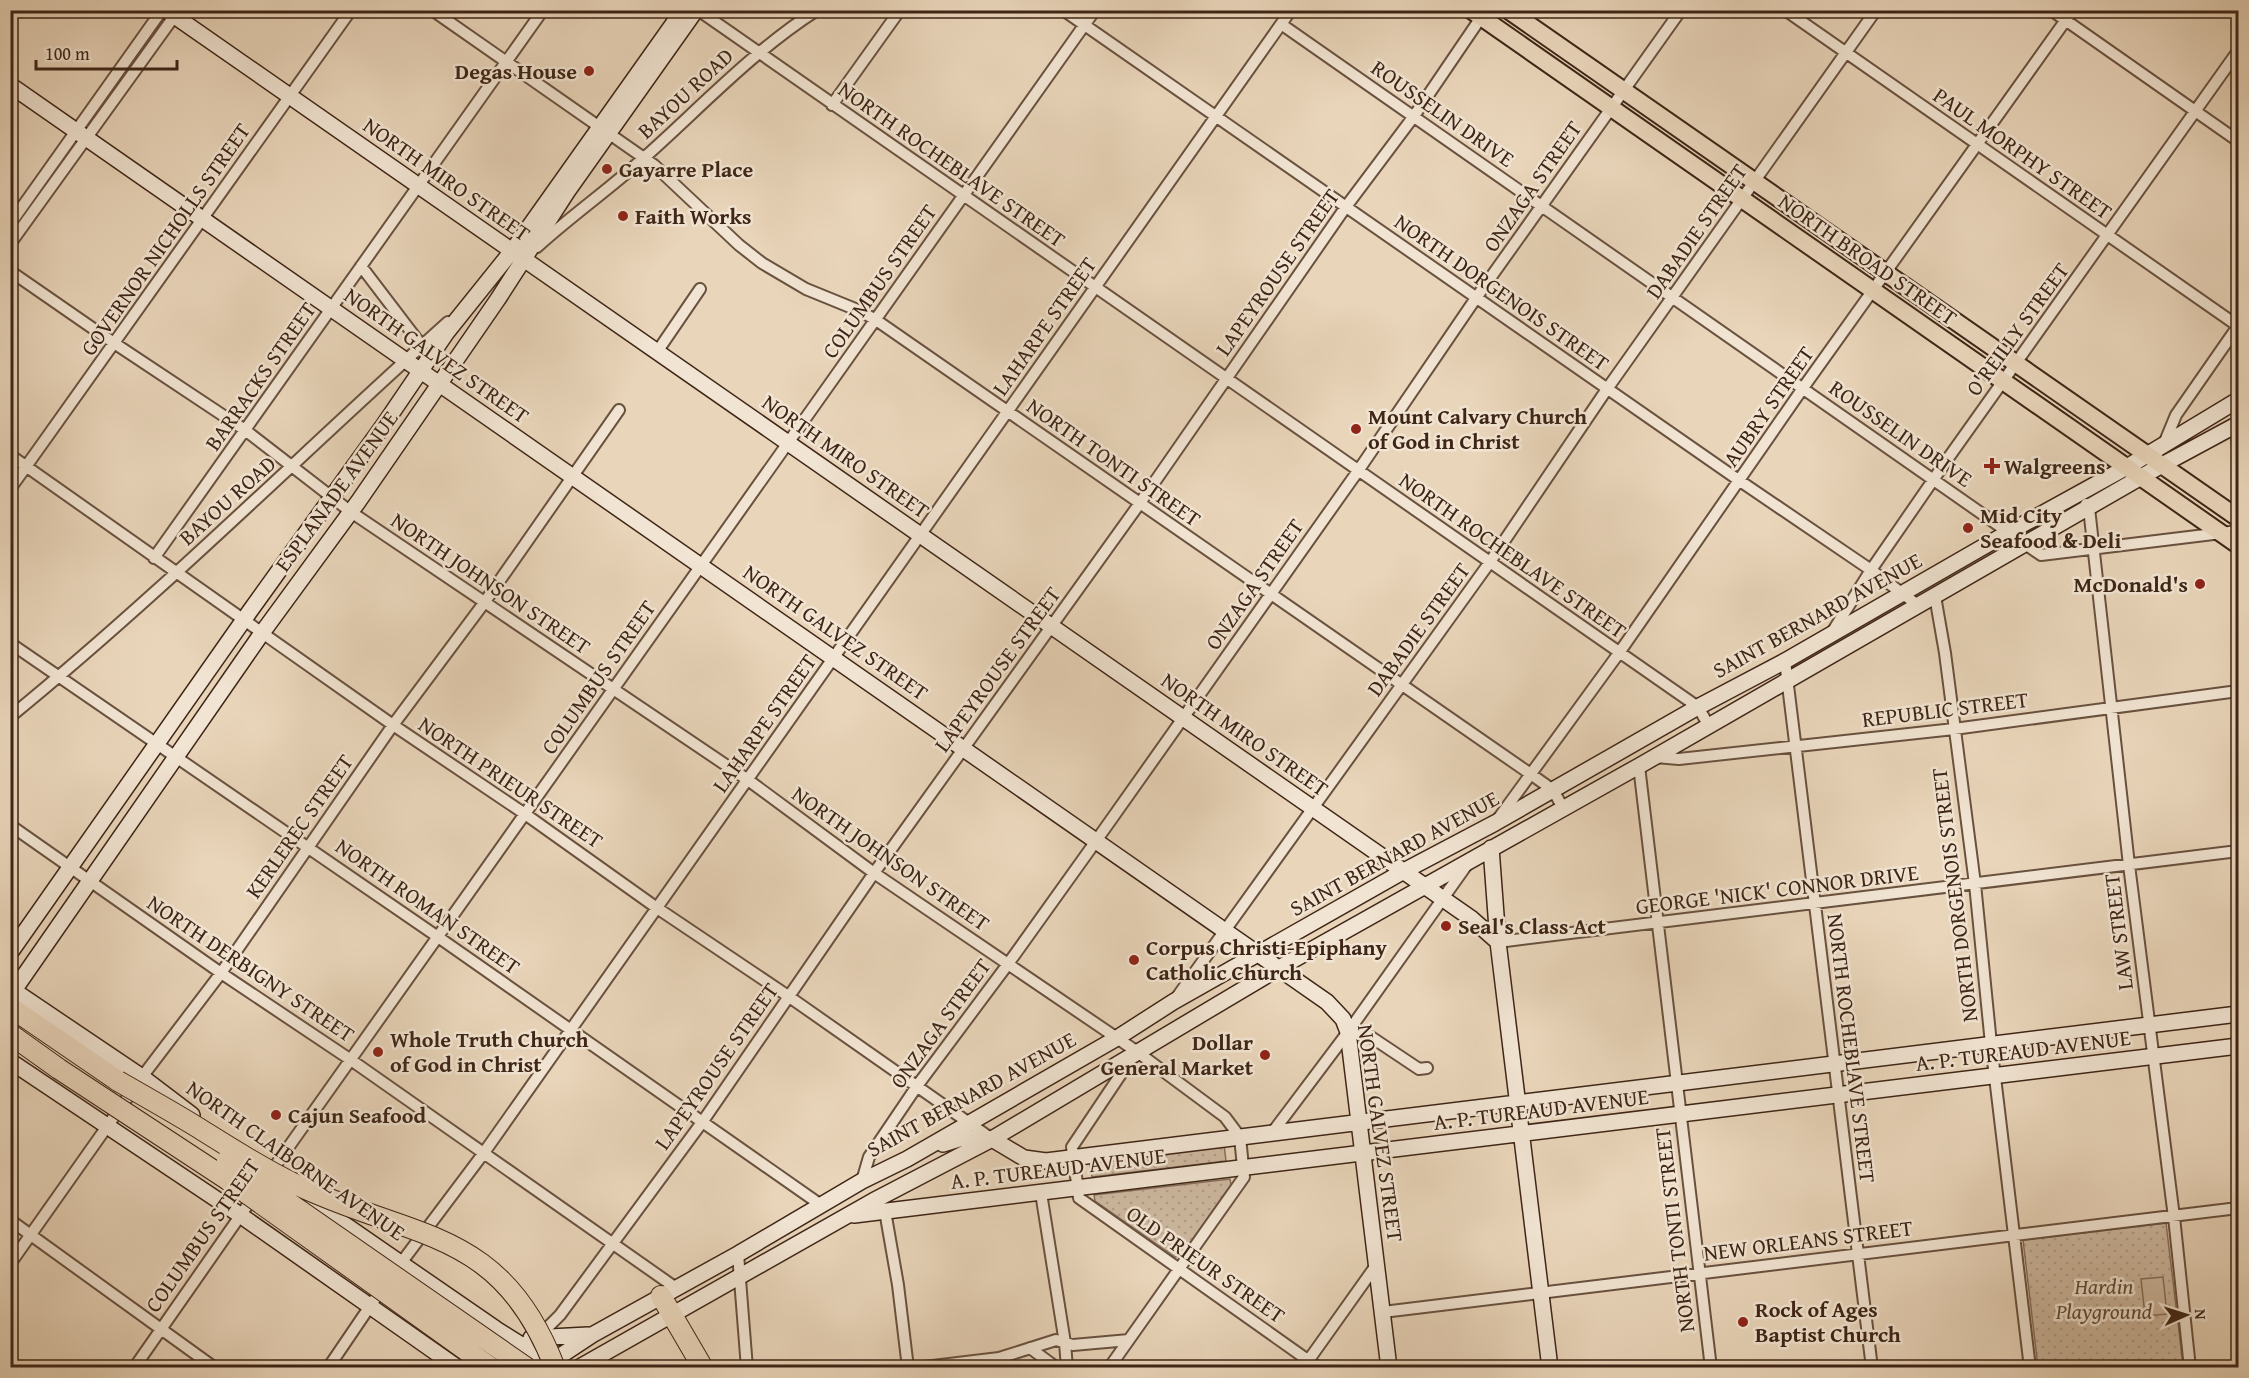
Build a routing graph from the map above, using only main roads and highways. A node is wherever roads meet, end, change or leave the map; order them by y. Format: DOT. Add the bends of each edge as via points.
graph roads {
  1 [pos="1509,10"];
  2 [pos="1479,13"];
  3 [pos="2098,420"];
  4 [pos="2086,438"];
  5 [pos="2238,518"];
  6 [pos="2230,532"];
  7 [pos="2238,545"];
  8 [pos="11,995"];
  9 [pos="10,1034"];
  10 [pos="10,1039"];
  11 [pos="59,1069"];
  12 [pos="118,1081"];
  13 [pos="669,1292"];
  14 [pos="551,1366"];
  15 [pos="491,1368"];
  16 [pos="527,1368"];
  17 [pos="703,1368"];
  1 -- 3 [label="main road, NORTH BROAD STREET"];
  2 -- 4 [label="main road, NORTH BROAD STREET"];
  3 -- 4 [label="main road"];
  3 -- 5 [label="main road, NORTH BROAD STREET"];
  4 -- 6 [label="main road, NORTH BROAD STREET"];
  6 -- 7 [label="main road, NORTH BROAD STREET"];
  8 -- 12 [label="highway"];
  9 -- 11 [label="highway"];
  10 -- 11 [label="highway"];
  11 -- 15 [label="highway, bridge" via="228,1180"];
  12 -- 14 [label="highway, bridge" via="296,1185 430,1234 466,1253 506,1283 520,1299 534,1320"];
  12 -- 16 [label="highway, bridge"];
  13 -- 17 [label="highway" via="672,1314"];
}
